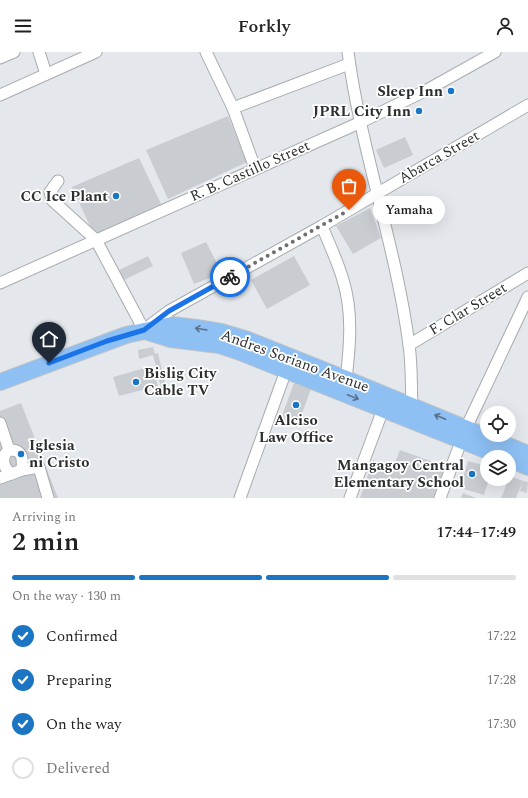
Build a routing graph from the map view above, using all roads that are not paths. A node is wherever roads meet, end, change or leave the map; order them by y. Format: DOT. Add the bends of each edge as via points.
graph roads {
  1 [pos="14,52"];
  2 [pos="39,52"];
  3 [pos="96,52"];
  4 [pos="206,52"];
  5 [pos="348,52"];
  6 [pos="495,52"];
  7 [pos="0,58"];
  8 [pos="349,64"];
  9 [pos="46,74"];
  10 [pos="0,95"];
  11 [pos="528,105"];
  12 [pos="233,108"];
  13 [pos="360,123"];
  14 [pos="255,168"];
  15 [pos="58,181"];
  16 [pos="376,193"];
  17 [pos="322,226"];
  18 [pos="96,240"];
  19 [pos="528,273"];
  20 [pos="0,283"];
  21 [pos="528,297"];
  22 [pos="144,330"];
  23 [pos="409,344"];
  24 [pos="289,364"];
  25 [pos="346,378"];
  26 [pos="0,382"];
  27 [pos="386,402"];
  28 [pos="412,405"];
  29 [pos="0,423"];
  30 [pos="463,434"];
  31 [pos="9,450"];
  32 [pos="491,450"];
  33 [pos="528,454"];
  34 [pos="516,462"];
  35 [pos="528,467"];
  36 [pos="22,470"];
  37 [pos="12,474"];
  38 [pos="0,478"];
  39 [pos="48,498"];
  40 [pos="240,498"];
  41 [pos="350,498"];
  42 [pos="440,498"];
  1 -- 7 [label="street"];
  2 -- 9 [label="street"];
  3 -- 9 [label="street"];
  4 -- 12 [label="street"];
  5 -- 8 [label="street"];
  6 -- 13 [label="street, R. B. Castillo Street"];
  8 -- 12 [label="street"];
  8 -- 13 [label="street"];
  9 -- 10 [label="street"];
  11 -- 16 [label="street, Abarca Street"];
  12 -- 14 [label="street"];
  13 -- 14 [label="street, R. B. Castillo Street"];
  13 -- 16 [label="street"];
  14 -- 18 [label="street, R. B. Castillo Street"];
  15 -- 18 [label="street" via="50,192 52,200"];
  16 -- 17 [label="street, Abarca Street"];
  16 -- 23 [label="street" via="399,288"];
  17 -- 22 [label="street, Abarca Street" via="169,311"];
  17 -- 25 [label="street" via="348,299 350,335"];
  18 -- 20 [label="street, R. B. Castillo Street"];
  18 -- 22 [label="street"];
  19 -- 23 [label="street, F. Clar Street"];
  21 -- 30 [label="street"];
  22 -- 24 [label="highway, Andres Soriano Avenue" via="172,325 221,332 248,340"];
  22 -- 26 [label="highway, Andres Soriano Avenue" via="107,341"];
  23 -- 28 [label="street"];
  24 -- 25 [label="highway, Andres Soriano Avenue"];
  24 -- 27 [label="highway, Andres Soriano Avenue, one-way"];
  24 -- 40 [label="street"];
  25 -- 27 [label="highway, Andres Soriano Avenue"];
  27 -- 28 [label="highway, Andres Soriano Avenue"];
  27 -- 30 [label="highway, Andres Soriano Avenue"];
  27 -- 41 [label="street"];
  30 -- 28 [label="highway, Andres Soriano Avenue, one-way"];
  29 -- 31 [label="street"];
  30 -- 32 [label="highway, Andres Soriano Avenue"];
  30 -- 33 [label="highway, Andres Soriano Avenue"];
  30 -- 42 [label="street"];
  31 -- 36 [label="street" via="21,454"];
  31 -- 37 [label="street" via="2,462 4,468"];
  34 -- 35 [label="highway"];
  36 -- 37 [label="street"];
  36 -- 39 [label="street" via="37,466 41,469"];
  37 -- 38 [label="street"];
}
